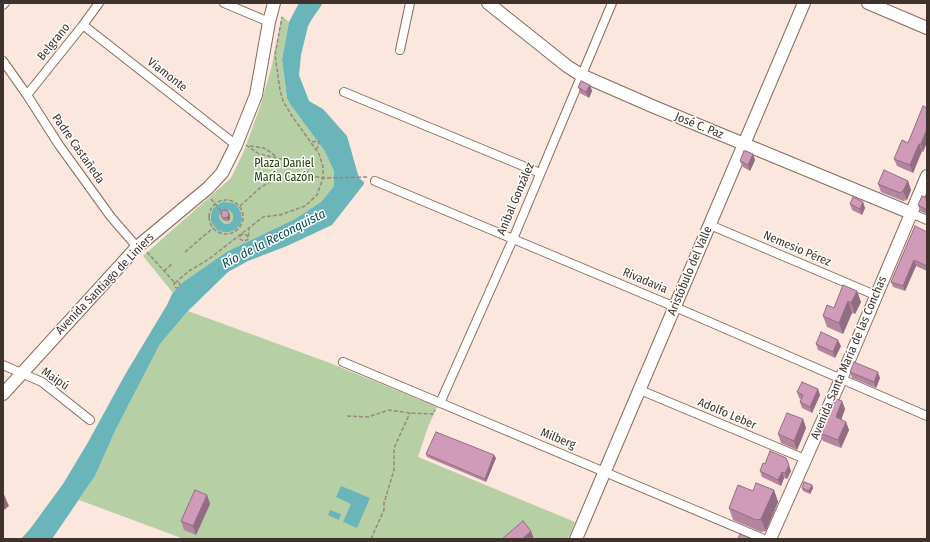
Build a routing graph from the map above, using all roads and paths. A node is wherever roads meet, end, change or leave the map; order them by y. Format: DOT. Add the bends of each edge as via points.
graph roads {
  1 [pos="99,3"];
  2 [pos="224,3"];
  3 [pos="410,3"];
  4 [pos="488,3"];
  5 [pos="612,3"];
  6 [pos="804,3"];
  7 [pos="868,3"];
  8 [pos="278,7"];
  9 [pos="269,22"];
  10 [pos="83,25"];
  11 [pos="927,28"];
  12 [pos="400,50"];
  13 [pos="3,61"];
  14 [pos="581,75"];
  15 [pos="344,92"];
  16 [pos="27,95"];
  17 [pos="312,142"];
  18 [pos="744,144"];
  19 [pos="242,145"];
  20 [pos="317,149"];
  21 [pos="277,158"];
  22 [pos="540,173"];
  23 [pos="312,176"];
  24 [pos="365,176"];
  25 [pos="927,176"];
  26 [pos="323,178"];
  27 [pos="375,181"];
  28 [pos="208,196"];
  29 [pos="216,205"];
  30 [pos="239,206"];
  31 [pos="223,213"];
  32 [pos="911,213"];
  33 [pos="927,220"];
  34 [pos="710,225"];
  35 [pos="213,228"];
  36 [pos="249,229"];
  37 [pos="237,230"];
  38 [pos="241,235"];
  39 [pos="248,237"];
  40 [pos="235,238"];
  41 [pos="513,239"];
  42 [pos="243,242"];
  43 [pos="142,249"];
  44 [pos="185,252"];
  45 [pos="173,263"];
  46 [pos="164,271"];
  47 [pos="875,295"];
  48 [pos="675,307"];
  49 [pos="343,362"];
  50 [pos="3,365"];
  51 [pos="22,373"];
  52 [pos="840,379"];
  53 [pos="640,390"];
  54 [pos="3,394"];
  55 [pos="440,403"];
  56 [pos="410,413"];
  57 [pos="347,416"];
  58 [pos="927,416"];
  59 [pos="90,420"];
  60 [pos="805,460"];
  61 [pos="605,472"];
  62 [pos="371,539"];
  63 [pos="576,539"];
  64 [pos="764,539"];
  65 [pos="770,539"];
  1 -- 10 [label="street, Belgrano"];
  2 -- 9 [label="street"];
  3 -- 12 [label="street"];
  4 -- 14 [label="street, José C. Paz"];
  5 -- 14 [label="street, Aníbal González"];
  6 -- 18 [label="street, Aristóbulo del Valle"];
  7 -- 11 [label="street"];
  8 -- 9 [label="street, Avenida Santiago de Liniers"];
  8 -- 17 [label="path" via="274,55 280,90 292,116"];
  9 -- 19 [label="street, Avenida Santiago de Liniers" via="256,95"];
  10 -- 16 [label="street, Belgrano"];
  10 -- 19 [label="street, Viamonte"];
  13 -- 16 [label="street, Padre Castañeda"];
  14 -- 18 [label="street, José C. Paz"];
  14 -- 22 [label="street, Aníbal González"];
  15 -- 22 [label="street"];
  16 -- 43 [label="street, Padre Castañeda" via="107,211"];
  17 -- 20 [label="path"];
  17 -- 20 [label="path" via="319,142"];
  18 -- 32 [label="street, José C. Paz"];
  18 -- 34 [label="street, Aristóbulo del Valle"];
  19 -- 21 [label="path" via="259,154"];
  19 -- 21 [label="path" via="264,148"];
  19 -- 43 [label="street, Avenida Santiago de Liniers" via="222,174"];
  20 -- 26 [label="path" via="322,160"];
  21 -- 23 [label="path" via="300,165"];
  22 -- 41 [label="street, Aníbal González"];
  23 -- 26 [label="path"];
  23 -- 30 [label="path" via="291,176 274,180 261,187"];
  24 -- 26 [label="path"];
  25 -- 32 [label="street, Avenida Santa María de las Conchas"];
  26 -- 36 [label="path" via="317,195 305,206 263,217"];
  27 -- 41 [label="street, Rivadavia"];
  28 -- 29 [label="path"];
  29 -- 30 [label="path" via="228,200"];
  29 -- 31 [label="path"];
  29 -- 35 [label="path" via="210,212"];
  30 -- 37 [label="path" via="243,219"];
  32 -- 33 [label="street, José C. Paz"];
  32 -- 47 [label="street, Avenida Santa María de las Conchas"];
  34 -- 47 [label="street, Nemesio Pérez"];
  34 -- 48 [label="street, Aristóbulo del Valle"];
  35 -- 37 [label="path" via="225,234"];
  35 -- 44 [label="path"];
  36 -- 38 [label="path"];
  36 -- 39 [label="path"];
  37 -- 38 [label="path"];
  38 -- 39 [label="path" via="245,234"];
  38 -- 40 [label="path"];
  38 -- 42 [label="path"];
  39 -- 42 [label="path"];
  40 -- 42 [label="path"];
  40 -- 46 [label="path" via="175,283"];
  41 -- 48 [label="street, Rivadavia"];
  41 -- 55 [label="street, Aníbal González"];
  43 -- 46 [label="path"];
  43 -- 51 [label="street, Avenida Santiago de Liniers"];
  45 -- 46 [label="path"];
  47 -- 52 [label="street, Avenida Santa María de las Conchas"];
  48 -- 52 [label="street, Rivadavia"];
  48 -- 53 [label="street, Aristóbulo del Valle"];
  49 -- 55 [label="street, Milberg"];
  50 -- 51 [label="street, Maipú"];
  51 -- 54 [label="street, Avenida Santiago de Liniers"];
  51 -- 59 [label="street, Maipú" via="42,382"];
  52 -- 58 [label="street, Rivadavia"];
  52 -- 60 [label="street, Avenida Santa María de las Conchas"];
  53 -- 60 [label="street, Adolfo Leber"];
  53 -- 61 [label="street, Aristóbulo del Valle"];
  55 -- 56 [label="path" via="433,414"];
  55 -- 61 [label="street, Milberg"];
  56 -- 57 [label="path" via="389,410 368,417"];
  56 -- 62 [label="path" via="394,448 394,470 384,510"];
  60 -- 65 [label="street, Avenida Santa María de las Conchas"];
  61 -- 63 [label="street, Aristóbulo del Valle"];
  61 -- 64 [label="street, Milberg"];
}
